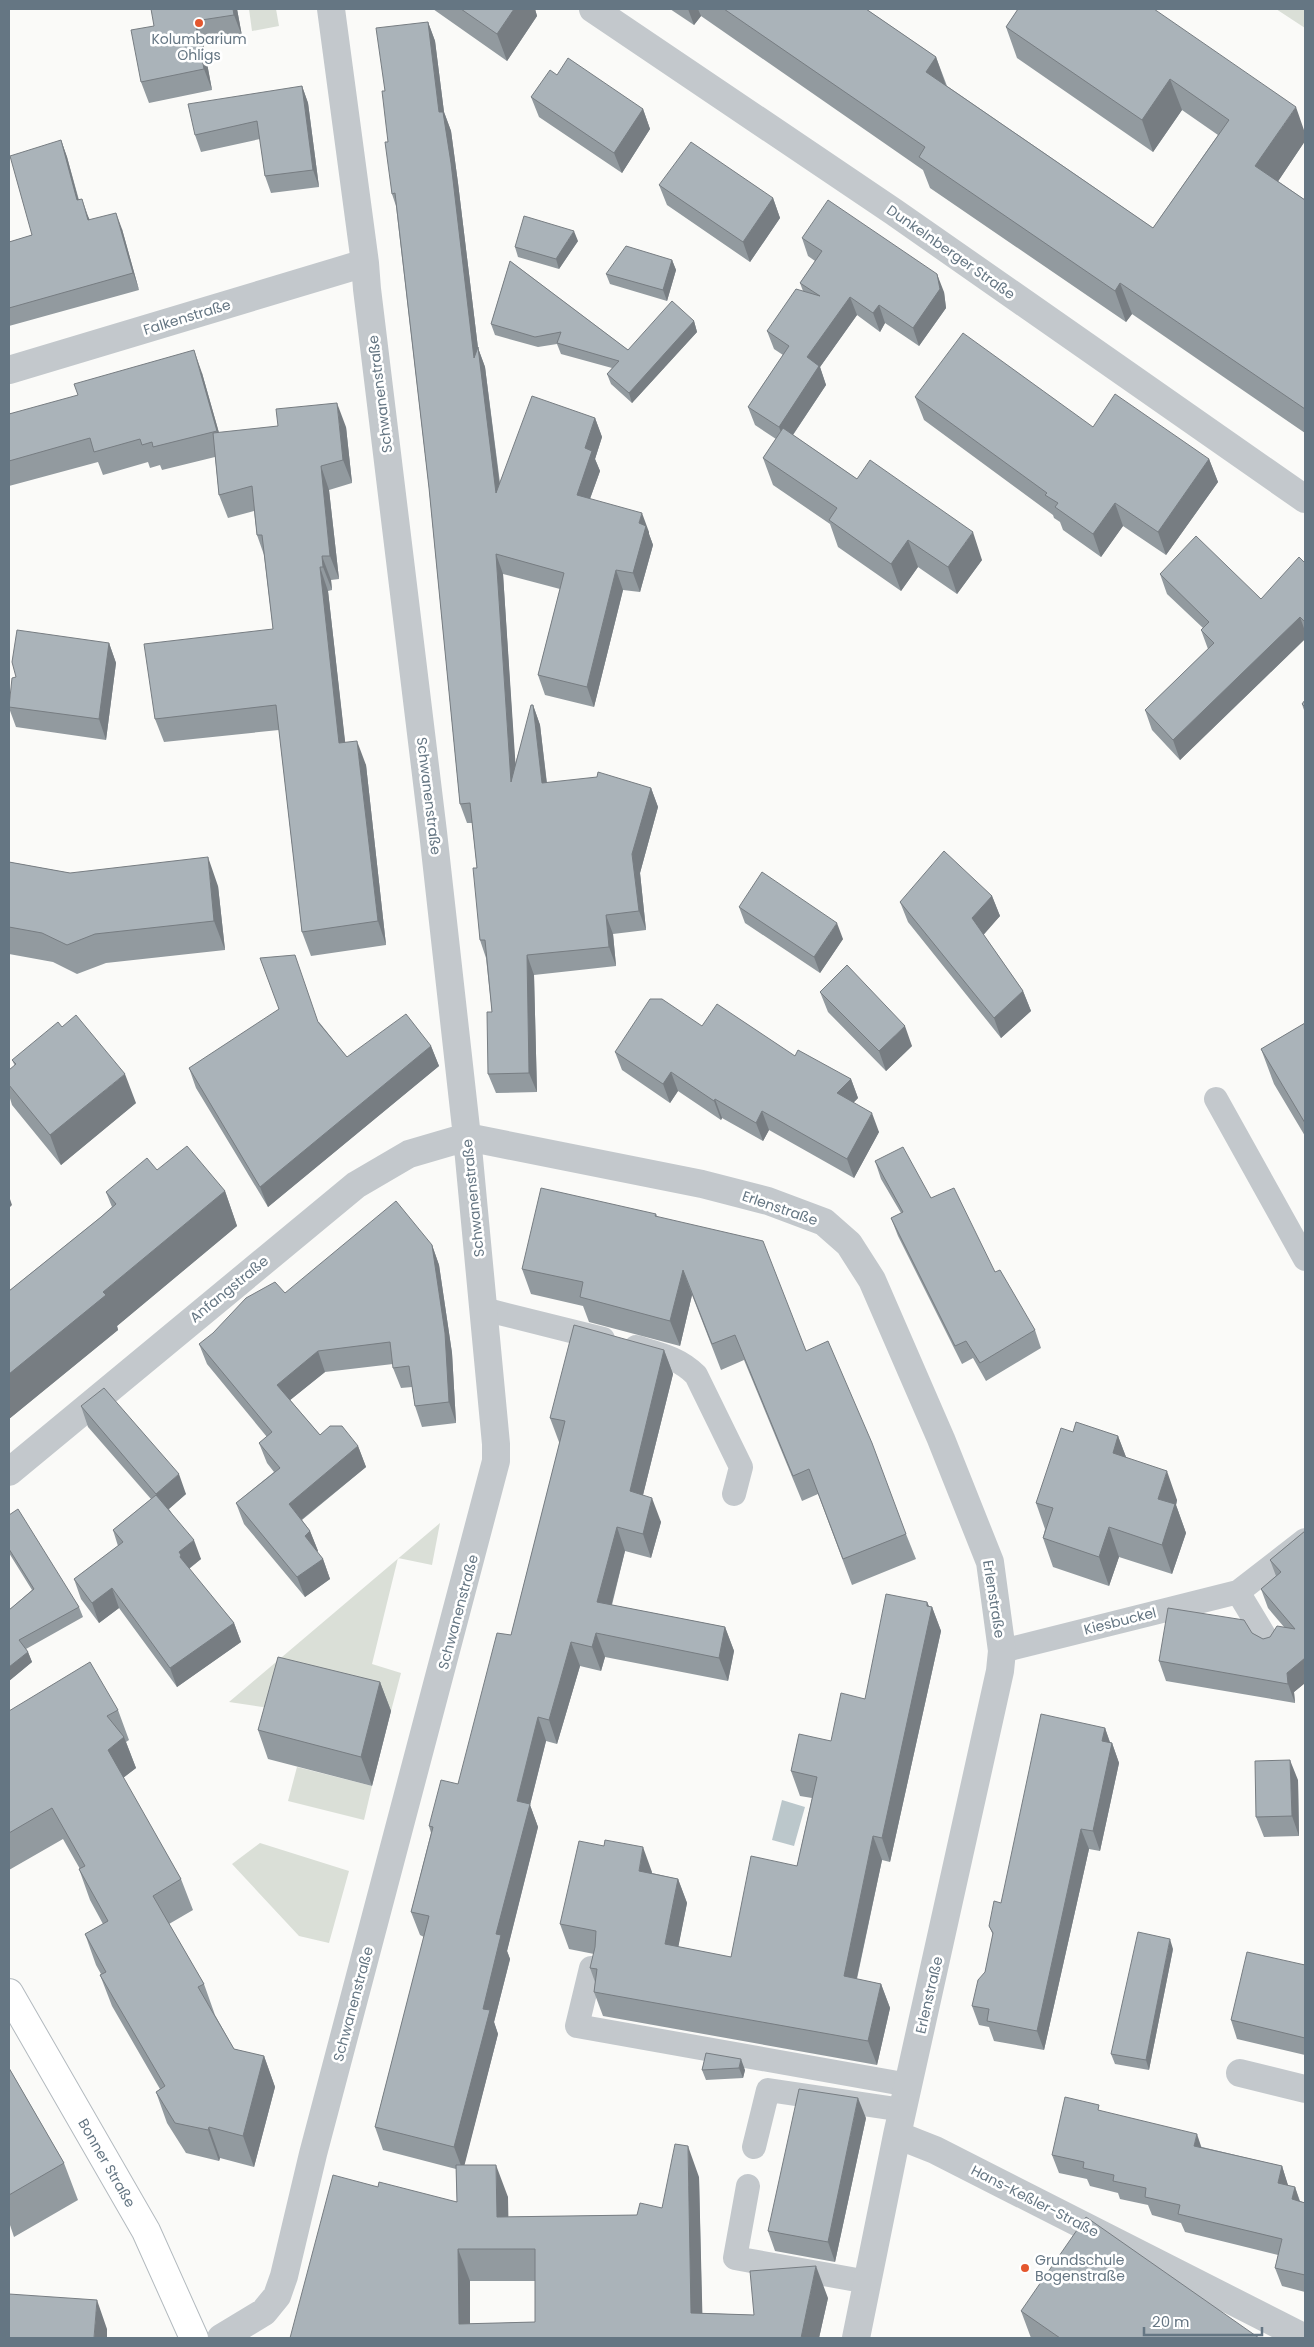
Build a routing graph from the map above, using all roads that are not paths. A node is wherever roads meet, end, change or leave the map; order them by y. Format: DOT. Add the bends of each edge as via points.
graph roads {
  1 [pos="331,9"];
  2 [pos="593,9"];
  3 [pos="365,263"];
  4 [pos="9,370"];
  5 [pos="1305,500"];
  6 [pos="1216,1099"];
  7 [pos="467,1138"];
  8 [pos="1305,1258"];
  9 [pos="483,1309"];
  10 [pos="9,1472"];
  11 [pos="734,1494"];
  12 [pos="1305,1540"];
  13 [pos="1238,1592"];
  14 [pos="1270,1645"];
  15 [pos="1002,1651"];
  16 [pos="590,1968"];
  17 [pos="9,1993"];
  18 [pos="1240,2073"];
  19 [pos="1305,2089"];
  20 [pos="903,2110"];
  21 [pos="754,2147"];
  22 [pos="748,2186"];
  23 [pos="868,2282"];
  24 [pos="194,2338"];
  25 [pos="221,2338"];
  26 [pos="856,2338"];
  27 [pos="1305,2338"];
  1 -- 3 [label="street, Schwanenstraße"];
  2 -- 5 [label="street, Dunkelnberger Straße" via="894,212"];
  3 -- 4 [label="street, Falkenstraße"];
  3 -- 7 [label="street, Schwanenstraße" via="434,832"];
  6 -- 8 [label="lane"];
  7 -- 9 [label="street, Schwanenstraße"];
  7 -- 10 [label="street, Anfangstraße" via="409,1154 356,1185"];
  7 -- 15 [label="street, Erlenstraße" via="702,1184 768,1201 824,1222 848,1244 872,1280 942,1439 990,1562"];
  9 -- 11 [label="lane" via="673,1358 687,1366 696,1375 741,1467"];
  9 -- 25 [label="street, Schwanenstraße" via="496,1461 481,1524 313,2154 284,2276 277,2296 264,2312"];
  12 -- 13 [label="lane, Kiesbuckel"];
  13 -- 14 [label="lane"];
  13 -- 15 [label="lane, Kiesbuckel"];
  15 -- 20 [label="street, Erlenstraße"];
  16 -- 20 [label="lane" via="577,2026"];
  17 -- 24 [label="main road, Bonner Straße" via="146,2231"];
  18 -- 19 [label="street"];
  20 -- 21 [label="lane" via="768,2090"];
  20 -- 23 [label="street, Erlenstraße"];
  20 -- 27 [label="street, Hans-Keßler-Straße" via="935,2150"];
  22 -- 23 [label="lane" via="735,2258"];
  23 -- 26 [label="street, Erlenstraße"];
}
